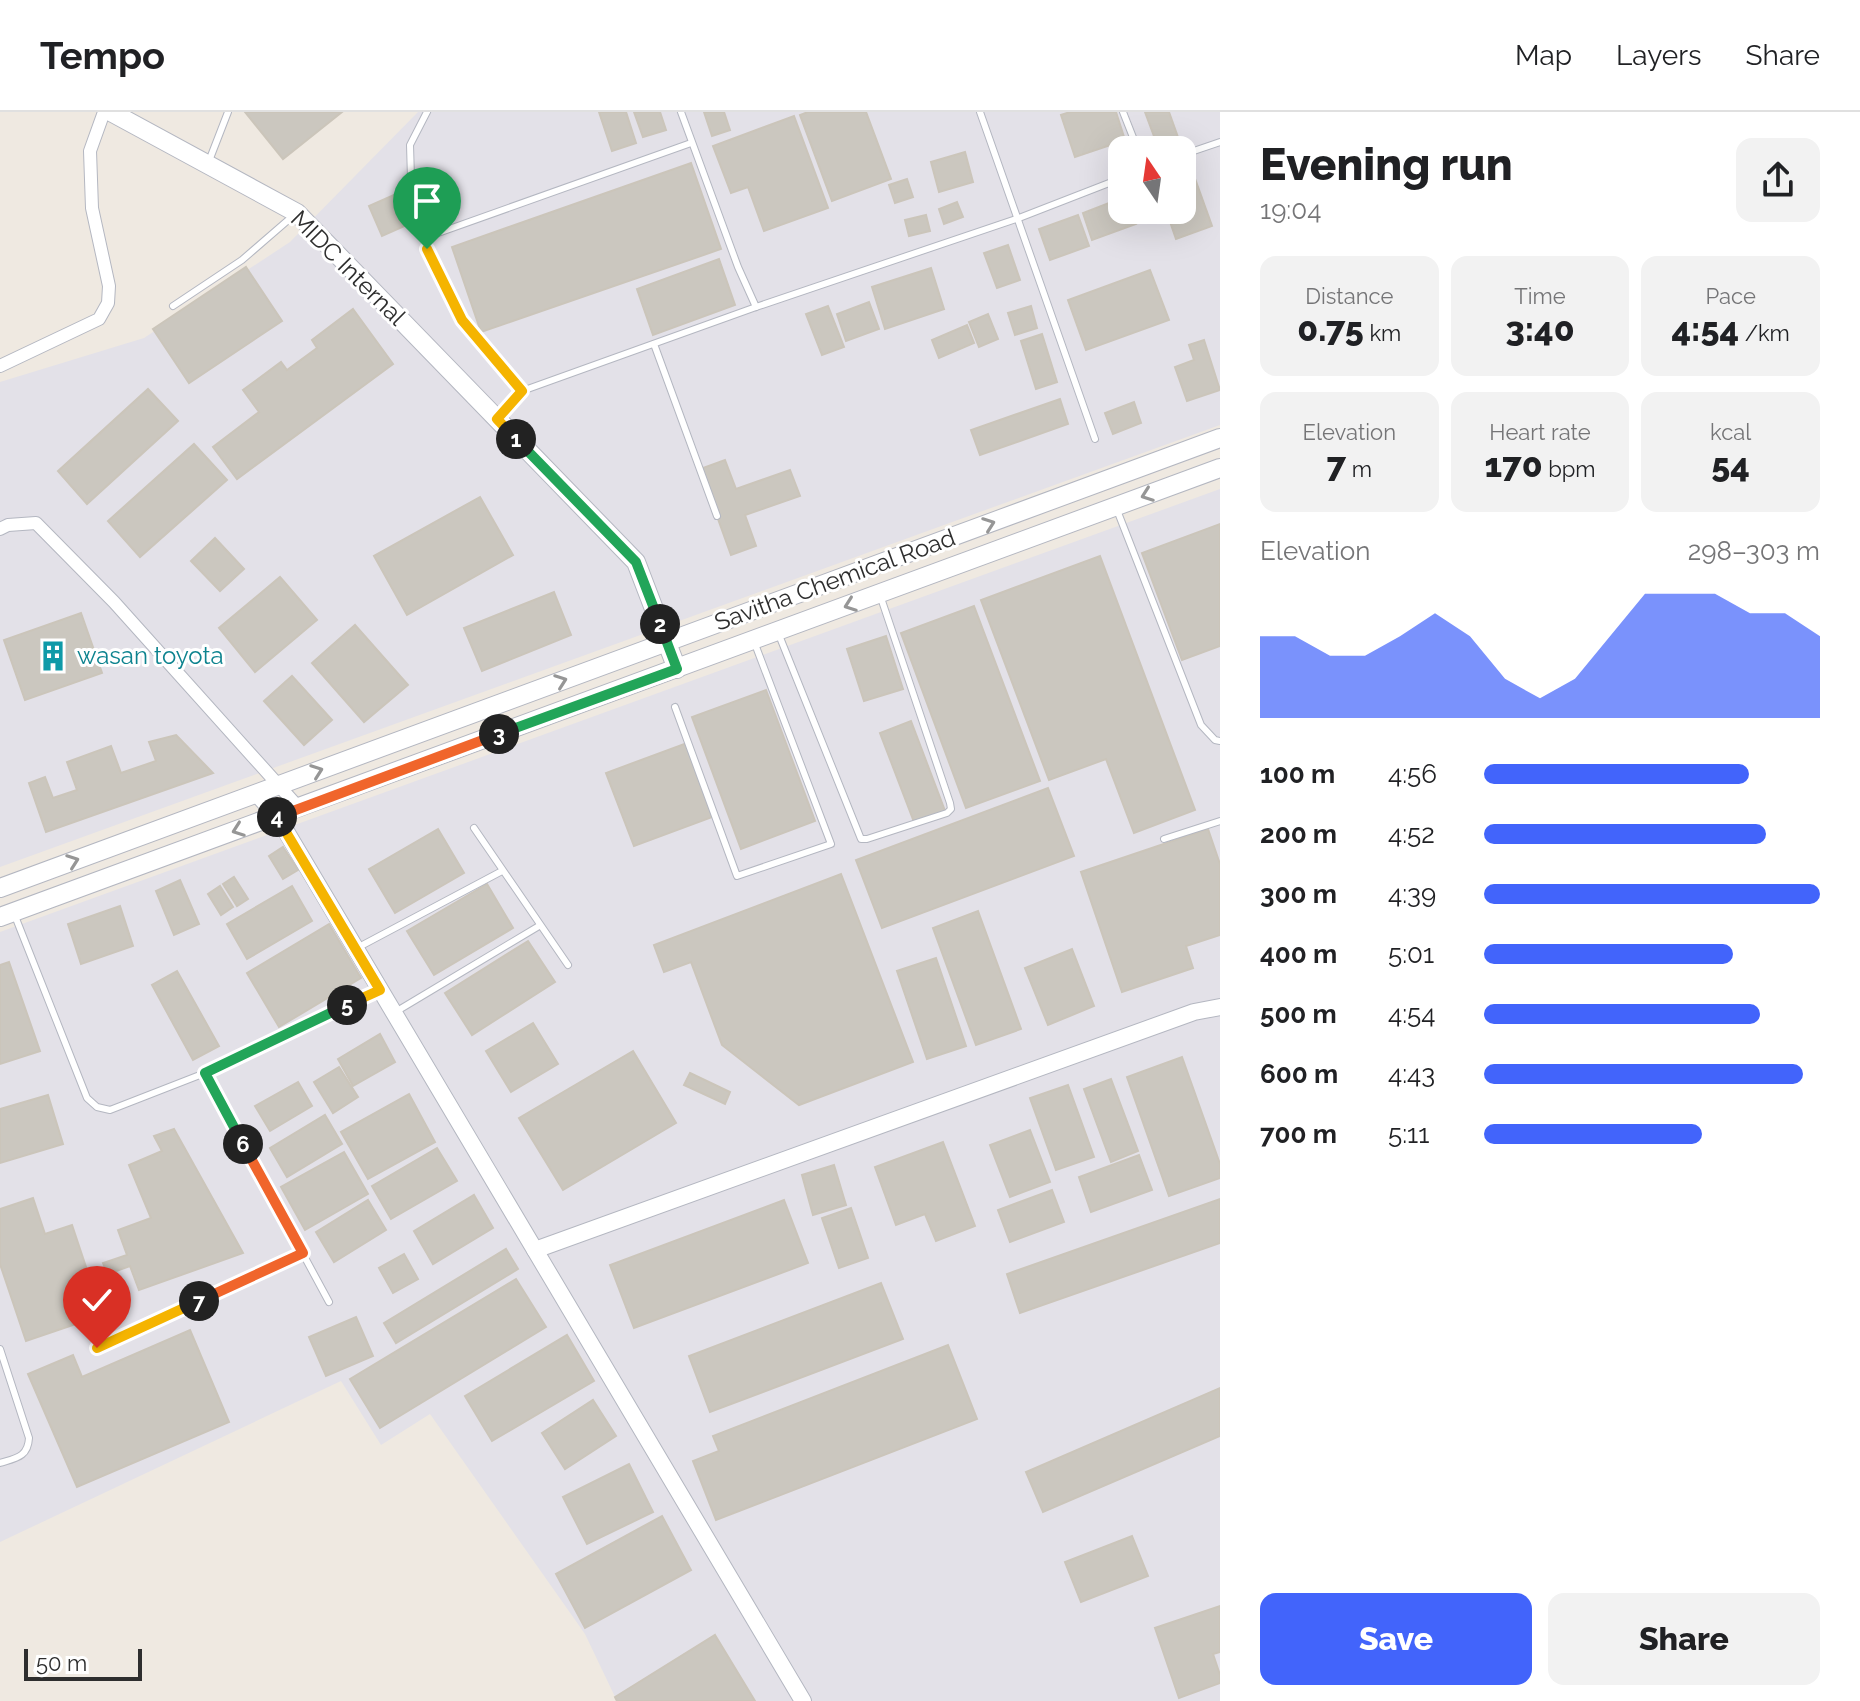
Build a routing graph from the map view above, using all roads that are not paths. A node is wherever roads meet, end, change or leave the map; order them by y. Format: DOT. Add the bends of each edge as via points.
graph roads {
  1 [pos="104,112"];
  2 [pos="111,112"];
  3 [pos="228,112"];
  4 [pos="427,112"];
  5 [pos="681,112"];
  6 [pos="980,112"];
  7 [pos="1123,112"];
  8 [pos="1132,136"];
  9 [pos="1220,142"];
  10 [pos="691,143"];
  11 [pos="1196,150"];
  12 [pos="207,164"];
  13 [pos="1108,183"];
  14 [pos="297,213"];
  15 [pos="1019,218"];
  16 [pos="424,238"];
  17 [pos="173,306"];
  18 [pos="756,307"];
  19 [pos="654,344"];
  20 [pos="0,366"];
  21 [pos="522,391"];
  22 [pos="497,419"];
  23 [pos="1220,438"];
  24 [pos="1095,439"];
  25 [pos="1220,468"];
  26 [pos="1116,507"];
  27 [pos="717,516"];
  28 [pos="0,529"];
  29 [pos="880,594"];
  30 [pos="778,632"];
  31 [pos="754,641"];
  32 [pos="667,642"];
  33 [pos="677,669"];
  34 [pos="675,707"];
  35 [pos="1220,741"];
  36 [pos="279,785"];
  37 [pos="257,794"];
  38 [pos="299,808"];
  39 [pos="277,816"];
  40 [pos="1220,821"];
  41 [pos="474,828"];
  42 [pos="1164,839"];
  43 [pos="502,871"];
  44 [pos="0,888"];
  45 [pos="4,914"];
  46 [pos="539,926"];
  47 [pos="356,949"];
  48 [pos="568,965"];
  49 [pos="380,990"];
  50 [pos="1220,1007"];
  51 [pos="394,1013"];
  52 [pos="205,1073"];
  53 [pos="535,1250"];
  54 [pos="303,1253"];
  55 [pos="329,1302"];
  56 [pos="97,1348"];
  57 [pos="0,1349"];
  58 [pos="0,1463"];
  59 [pos="803,1701"];
  1 -- 20 [label="street" via="90,165 108,303 99,319"];
  2 -- 12 [label="main road, MIDC Internal"];
  3 -- 12 [label="lane"];
  4 -- 16 [label="lane" via="410,145"];
  5 -- 10 [label="lane"];
  6 -- 15 [label="lane"];
  7 -- 8 [label="lane"];
  9 -- 11 [label="lane"];
  10 -- 16 [label="lane"];
  10 -- 18 [label="lane"];
  12 -- 14 [label="main road, MIDC Internal"];
  13 -- 15 [label="lane"];
  14 -- 17 [label="lane" via="242,260"];
  14 -- 22 [label="main road, MIDC Internal"];
  15 -- 18 [label="lane"];
  15 -- 24 [label="lane"];
  16 -- 21 [label="lane" via="462,320"];
  18 -- 19 [label="lane"];
  19 -- 21 [label="lane"];
  19 -- 27 [label="lane"];
  21 -- 22 [label="lane"];
  22 -- 32 [label="main road, MIDC Internal" via="636,562"];
  32 -- 23 [label="main road, Savitha Chemical Road, one-way"];
  25 -- 26 [label="main road, Savitha Chemical Road, one-way"];
  26 -- 29 [label="main road, Savitha Chemical Road"];
  26 -- 35 [label="lane" via="1201,725"];
  28 -- 36 [label="street" via="36,523"];
  29 -- 30 [label="main road, Savitha Chemical Road, one-way"];
  29 -- 30 [label="lane" via="950,803 947,813 861,839"];
  30 -- 31 [label="main road, Savitha Chemical Road"];
  31 -- 33 [label="main road, Savitha Chemical Road"];
  31 -- 34 [label="lane" via="831,844 737,876"];
  32 -- 33 [label="main road, MIDC Internal"];
  36 -- 32 [label="main road, Savitha Chemical Road, one-way"];
  33 -- 38 [label="main road, Savitha Chemical Road"];
  36 -- 37 [label="main road, Savitha Chemical Road"];
  36 -- 38 [label="street"];
  37 -- 39 [label="street"];
  44 -- 37 [label="main road, Savitha Chemical Road, one-way"];
  38 -- 39 [label="main road, Savitha Chemical Road"];
  39 -- 45 [label="main road, Savitha Chemical Road, one-way"];
  39 -- 47 [label="street"];
  40 -- 42 [label="lane"];
  41 -- 43 [label="lane"];
  43 -- 46 [label="lane"];
  43 -- 47 [label="lane"];
  45 -- 52 [label="lane" via="87,1098 97,1107 110,1110"];
  46 -- 48 [label="lane"];
  46 -- 51 [label="lane"];
  47 -- 49 [label="street"];
  49 -- 51 [label="street"];
  49 -- 52 [label="lane"];
  50 -- 53 [label="street" via="1037,1067"];
  51 -- 53 [label="street"];
  52 -- 54 [label="lane"];
  53 -- 59 [label="street"];
  54 -- 55 [label="lane"];
  54 -- 56 [label="lane"];
  57 -- 58 [label="lane" via="29,1438 22,1456"];
}
